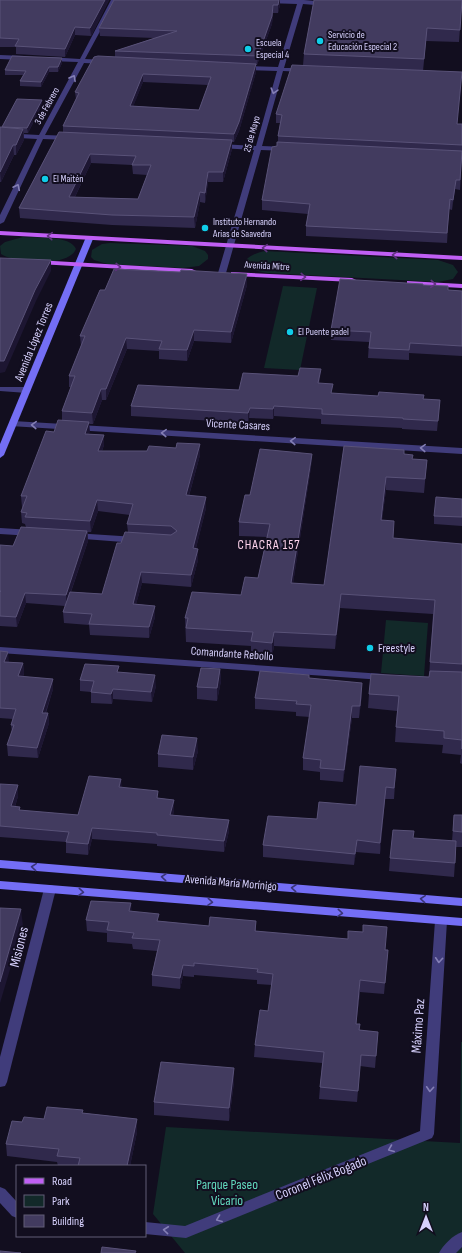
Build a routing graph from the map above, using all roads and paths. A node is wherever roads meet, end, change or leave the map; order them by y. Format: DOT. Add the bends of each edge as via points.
graph roads {
  1 [pos="114,0"];
  2 [pos="262,1"];
  3 [pos="300,1"];
  4 [pos="331,4"];
  5 [pos="0,57"];
  6 [pos="30,59"];
  7 [pos="38,59"];
  8 [pos="83,61"];
  9 [pos="114,62"];
  10 [pos="233,67"];
  11 [pos="281,69"];
  12 [pos="312,71"];
  13 [pos="0,135"];
  14 [pos="41,137"];
  15 [pos="80,139"];
  16 [pos="212,145"];
  17 [pos="258,148"];
  18 [pos="297,150"];
  19 [pos="0,222"];
  20 [pos="0,233"];
  21 [pos="89,239"];
  22 [pos="230,246"];
  23 [pos="462,258"];
  24 [pos="28,262"];
  25 [pos="79,264"];
  26 [pos="200,272"];
  27 [pos="219,273"];
  28 [pos="358,280"];
  29 [pos="406,283"];
  30 [pos="462,286"];
  31 [pos="0,388"];
  32 [pos="27,390"];
  33 [pos="13,424"];
  34 [pos="462,451"];
  35 [pos="0,454"];
  36 [pos="0,530"];
  37 [pos="39,533"];
  38 [pos="62,535"];
  39 [pos="147,541"];
  40 [pos="0,650"];
  41 [pos="390,678"];
  42 [pos="0,864"];
  43 [pos="0,885"];
  44 [pos="50,889"];
  45 [pos="462,902"];
  46 [pos="441,921"];
  47 [pos="462,922"];
  48 [pos="0,1082"];
  49 [pos="427,1134"];
  50 [pos="0,1193"];
  51 [pos="16,1211"];
  52 [pos="146,1228"];
  53 [pos="462,1238"];
  54 [pos="446,1253"];
  1 -- 8 [label="street, 3 de Febrero"];
  2 -- 3 [label="street"];
  3 -- 4 [label="street"];
  3 -- 11 [label="street, 25 de Mayo"];
  5 -- 6 [label="street"];
  7 -- 8 [label="street"];
  8 -- 9 [label="street"];
  14 -- 8 [label="street, 3 de Febrero, one-way"];
  10 -- 11 [label="street"];
  11 -- 12 [label="street"];
  11 -- 17 [label="street, 25 de Mayo, one-way"];
  13 -- 14 [label="street"];
  14 -- 15 [label="street"];
  19 -- 14 [label="street, 3 de Febrero, one-way"];
  16 -- 17 [label="street"];
  17 -- 18 [label="street"];
  17 -- 22 [label="street, 25 de Mayo"];
  21 -- 20 [label="main road, Avenida Mitre, one-way"];
  21 -- 22 [label="main road, Avenida Mitre"];
  21 -- 25 [label="main road, Avenida López Torres"];
  23 -- 22 [label="main road, Avenida Mitre, one-way"];
  22 -- 27 [label="street, 25 de Mayo"];
  24 -- 25 [label="main road"];
  25 -- 26 [label="main road, one-way"];
  25 -- 32 [label="main road, Avenida López Torres"];
  27 -- 28 [label="main road, Avenida Mitre, one-way"];
  29 -- 30 [label="main road, one-way"];
  31 -- 32 [label="street"];
  32 -- 33 [label="main road, Avenida López Torres"];
  34 -- 33 [label="street, Vicente Casares, one-way"];
  33 -- 35 [label="main road, Avenida López Torres"];
  36 -- 37 [label="street"];
  38 -- 39 [label="street"];
  40 -- 41 [label="street, Comandante Rebollo"];
  45 -- 42 [label="main road, Avenida María Morínigo, one-way"];
  43 -- 44 [label="main road, Avenida María Morínigo"];
  44 -- 46 [label="main road, Avenida María Morínigo, one-way"];
  44 -- 48 [label="street, Misiones"];
  46 -- 47 [label="main road, Avenida María Morínigo"];
  46 -- 49 [label="street, Máximo Paz, one-way"];
  49 -- 52 [label="street, Coronel Félix Bogado, one-way" via="186,1232"];
  50 -- 51 [label="street"];
  53 -- 54 [label="street"];
}
